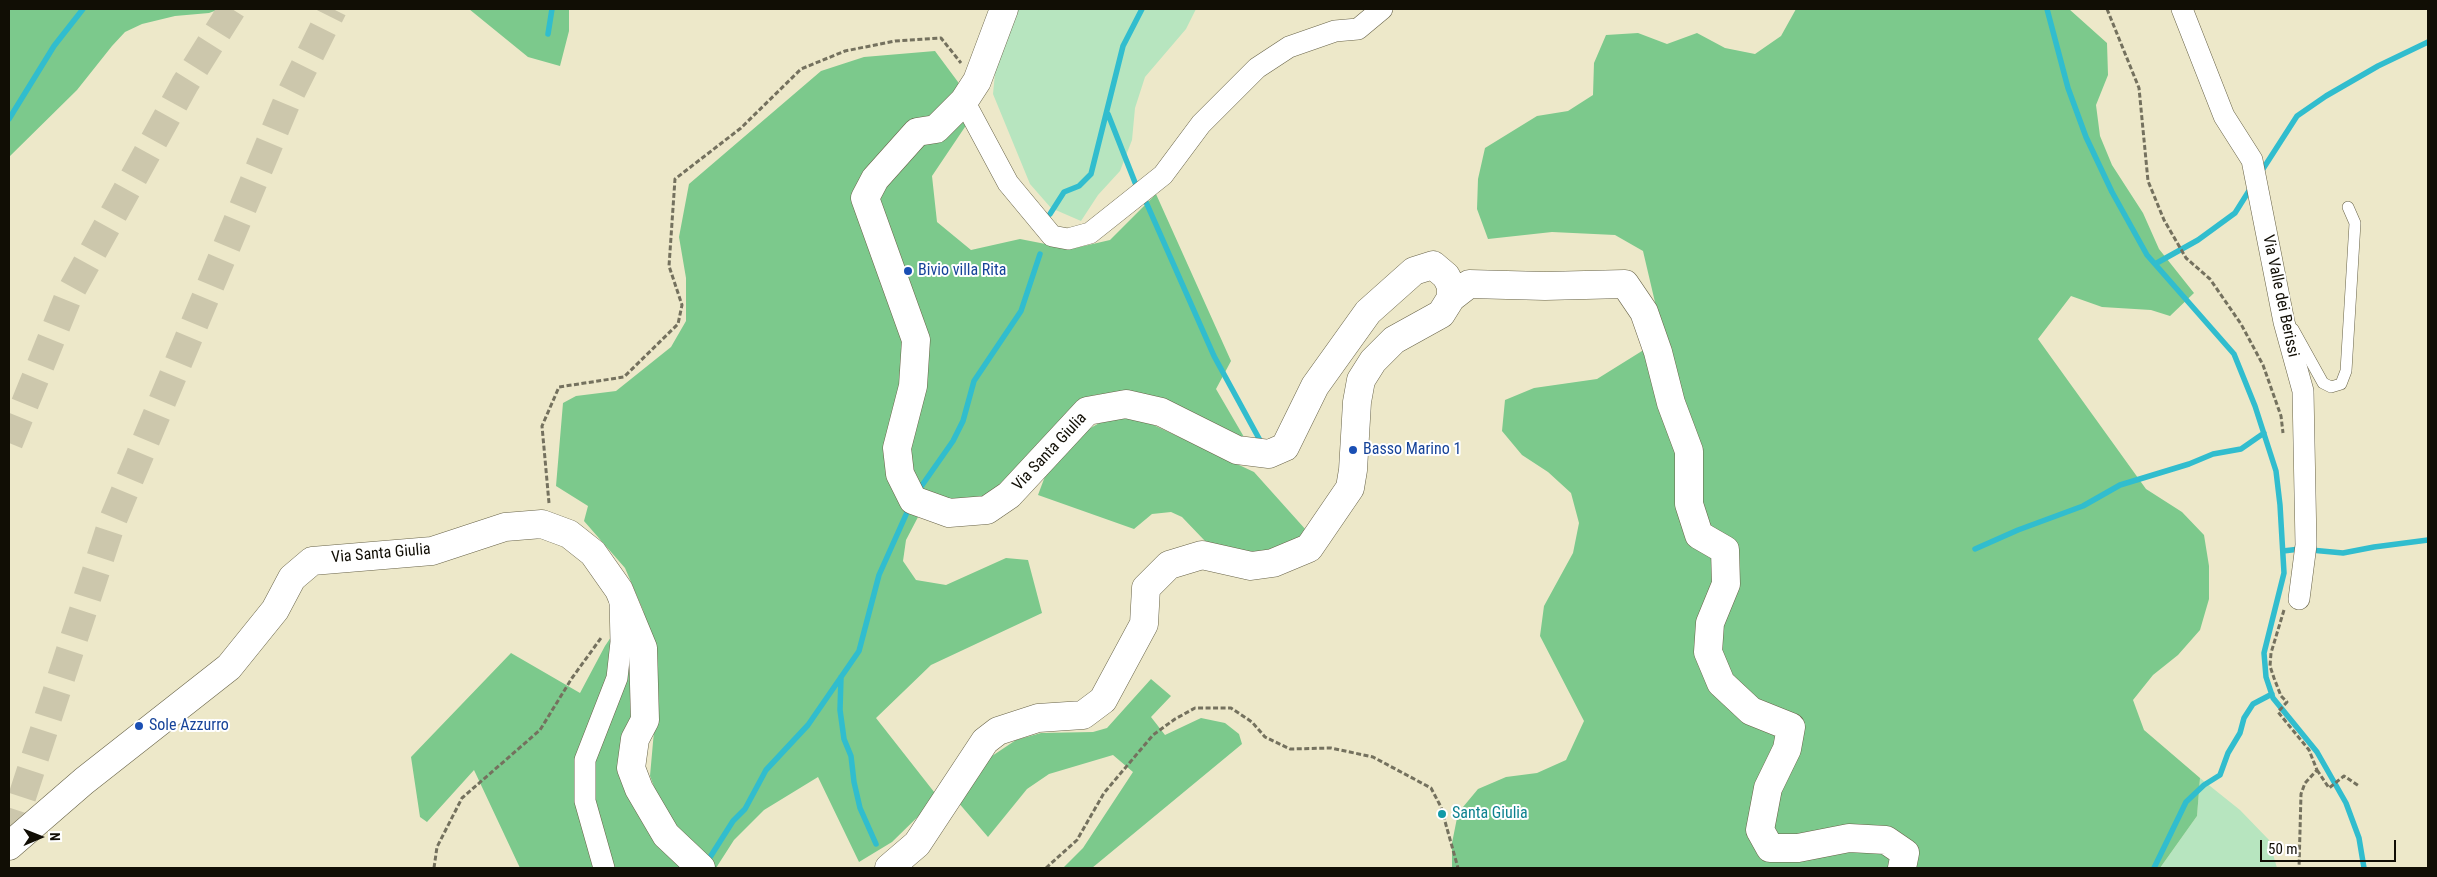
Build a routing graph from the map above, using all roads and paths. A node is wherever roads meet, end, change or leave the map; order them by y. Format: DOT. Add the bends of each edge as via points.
graph roads {
  1 [pos="1004,9"];
  2 [pos="1382,9"];
  3 [pos="2107,9"];
  4 [pos="2182,9"];
  5 [pos="970,91"];
  6 [pos="2348,207"];
  7 [pos="1451,298"];
  8 [pos="2281,305"];
  9 [pos="2283,435"];
  10 [pos="551,526"];
  11 [pos="619,590"];
  12 [pos="2292,604"];
  13 [pos="604,634"];
  14 [pos="2317,770"];
  15 [pos="2360,786"];
  16 [pos="9,846"];
  17 [pos="434,868"];
  18 [pos="604,868"];
  19 [pos="701,868"];
  20 [pos="889,868"];
  21 [pos="1046,868"];
  22 [pos="1458,868"];
  23 [pos="1902,868"];
  24 [pos="2299,868"];
  1 -- 5 [label="street, Via Santa Giulia"];
  2 -- 5 [label="street" via="1358,29 1335,31 1289,46 1257,68 1201,124 1163,175 1090,233 1068,239 1052,236 1008,183"];
  3 -- 9 [label="path" via="2139,88 2148,181 2164,220 2186,258 2210,279 2241,324 2263,365 2281,416"];
  4 -- 8 [label="street, Via Valle dei Berissi" via="2224,116 2252,160"];
  5 -- 7 [label="street, Via Santa Giulia" via="936,129 917,132 875,179 865,198 916,340 913,386 897,448 900,474 914,500 949,513 987,510 1009,495 1087,411 1126,404 1162,412 1237,450 1270,454 1285,447 1314,386 1368,312 1414,271 1433,265 1446,276 1451,286"];
  5 -- 10 [label="path" via="941,38 895,41 845,50 801,69 741,128 675,179 669,266 682,305 678,324 624,377 559,387 542,426"];
  6 -- 8 [label="lane" via="2354,223 2346,371 2341,384 2331,387 2323,383"];
  7 -- 20 [label="street" via="1441,314 1394,340 1373,361 1361,380 1350,488 1308,548 1273,563 1251,566 1202,555 1169,565 1146,588 1144,624 1103,700 1082,715 1038,718 998,732 984,741 917,844"];
  7 -- 23 [label="street" via="1469,284 1625,284 1644,312 1671,404 1689,451 1689,504 1699,536 1725,550 1726,584 1710,623 1708,652 1721,683 1751,711 1791,727 1787,749 1768,788 1760,830 1770,848 1798,848 1848,838 1886,840 1905,853"];
  8 -- 12 [label="street, Via Valle dei Berissi" via="2303,391 2306,545"];
  10 -- 11 [label="street, Via Santa Giulia" via="569,534 593,553"];
  10 -- 16 [label="street, Via Santa Giulia" via="505,527 432,551 312,560 292,578 275,610 229,667 84,781"];
  11 -- 18 [label="street" via="621,642 617,678 585,760 585,801"];
  11 -- 19 [label="street, Via Santa Giulia" via="643,648 645,720 635,739 631,768 639,790 666,835"];
  12 -- 14 [label="path" via="2271,653 2270,666 2281,696 2287,702 2278,712 2309,750"];
  13 -- 17 [label="path" via="540,730 462,798 437,847"];
  14 -- 15 [label="path" via="2329,788 2344,776"];
  14 -- 24 [label="path" via="2305,783 2301,794"];
  21 -- 22 [label="path" via="1077,840 1104,793 1153,735 1195,708 1231,708 1252,722 1265,738 1290,749 1331,748 1373,757 1431,788 1441,807"];
}
